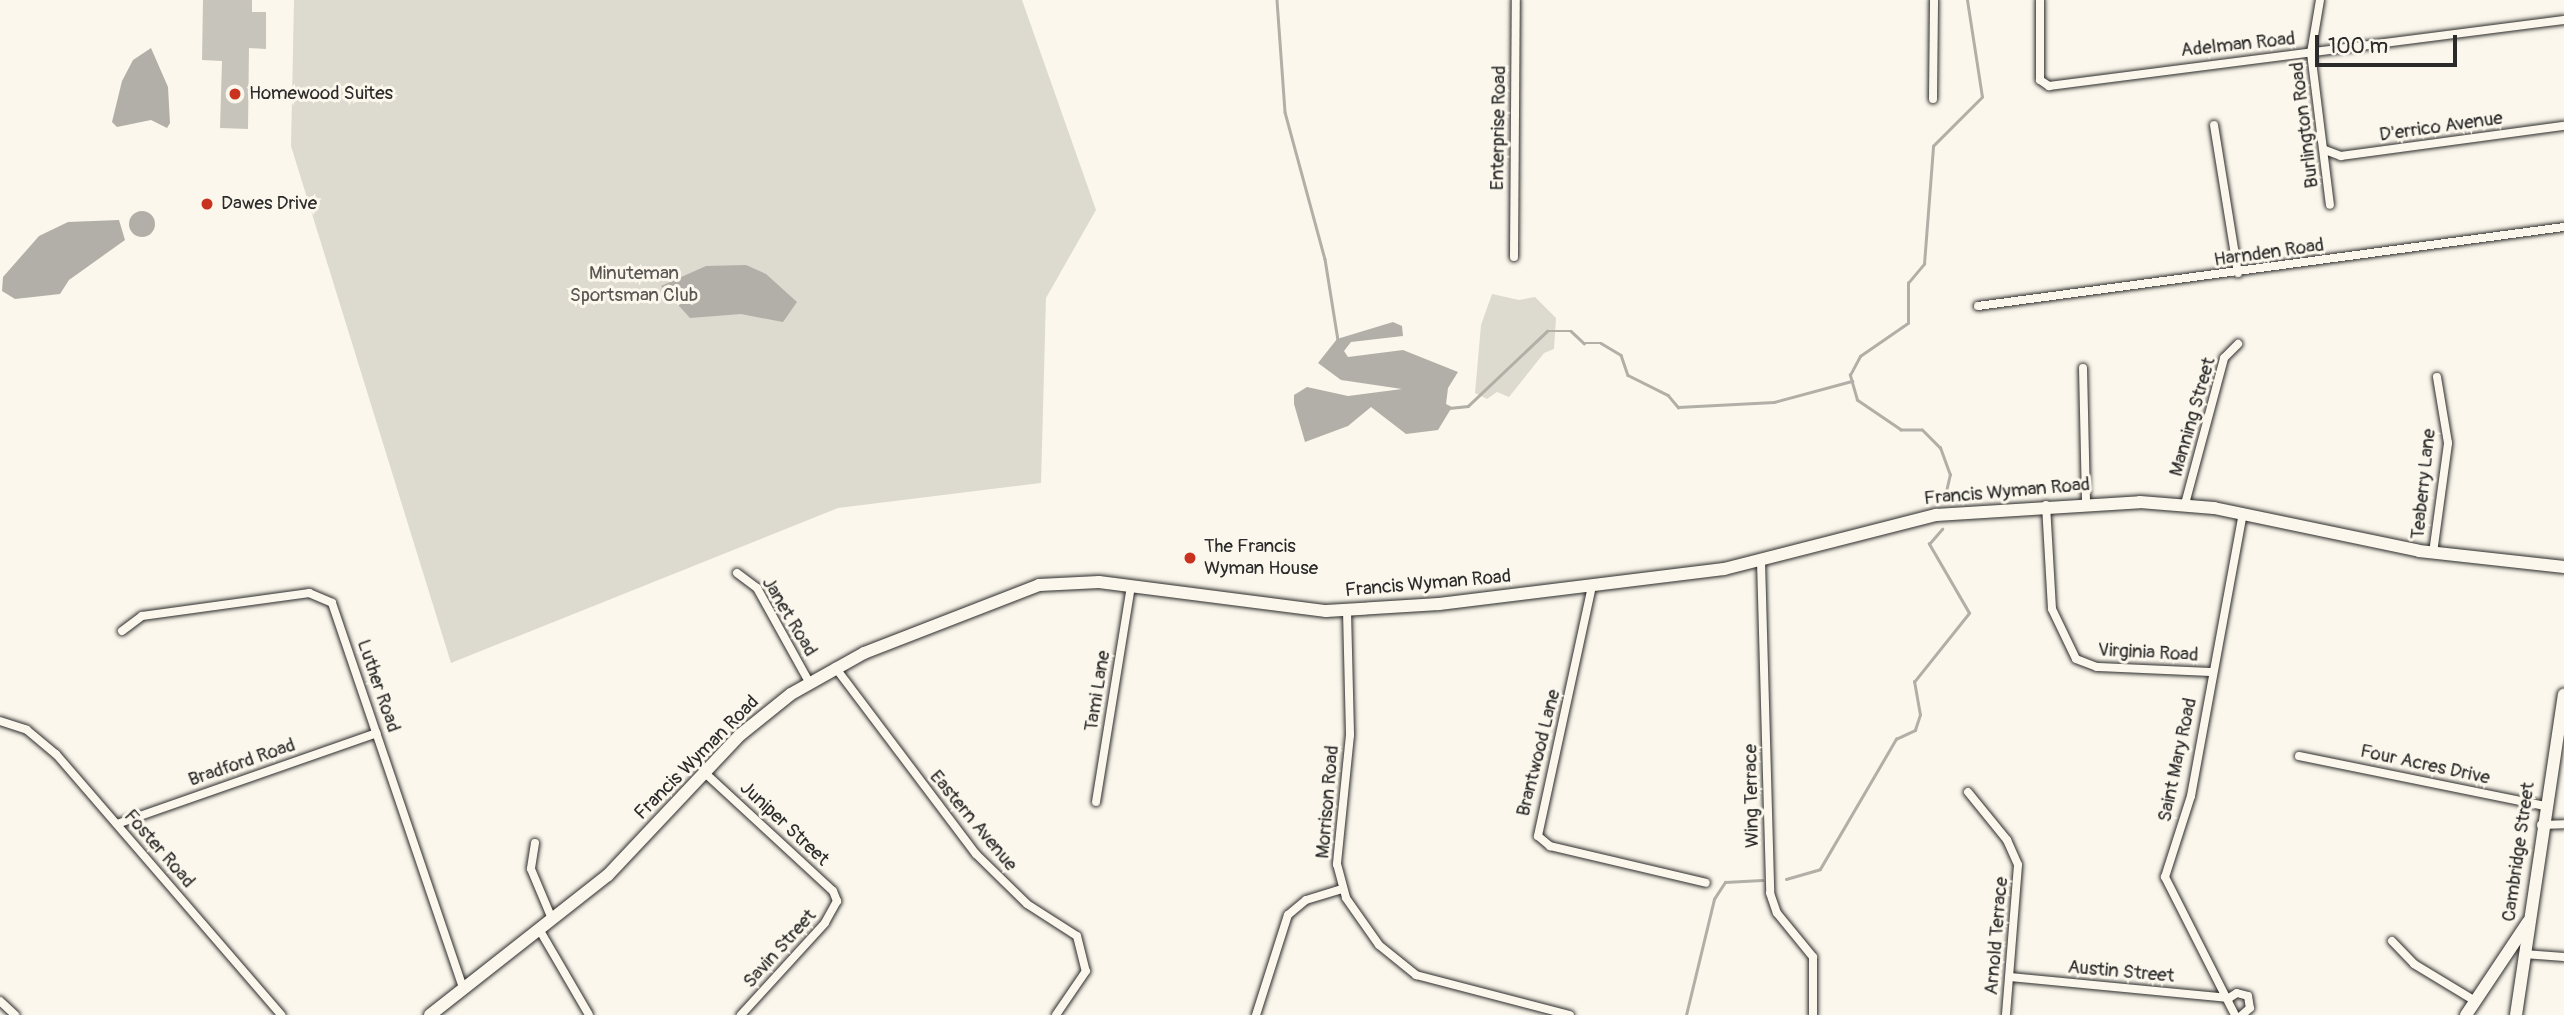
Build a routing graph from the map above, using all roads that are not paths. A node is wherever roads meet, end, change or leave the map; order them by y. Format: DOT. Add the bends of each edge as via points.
graph roads {
  1 [pos="1516,0"];
  2 [pos="1934,0"];
  3 [pos="2040,0"];
  4 [pos="2320,0"];
  5 [pos="2564,20"];
  6 [pos="2311,53"];
  7 [pos="1933,99"];
  8 [pos="2214,125"];
  9 [pos="2564,126"];
  10 [pos="2325,150"];
  11 [pos="2330,205"];
  12 [pos="2564,227"];
  13 [pos="1514,257"];
  14 [pos="2238,273"];
  15 [pos="1978,306"];
  16 [pos="2238,344"];
  17 [pos="2083,368"];
  18 [pos="2437,377"];
  19 [pos="2087,503"];
  20 [pos="2185,504"];
  21 [pos="2046,505"];
  22 [pos="2243,513"];
  23 [pos="2433,552"];
  24 [pos="1760,561"];
  25 [pos="2564,567"];
  26 [pos="737,573"];
  27 [pos="1131,586"];
  28 [pos="1592,586"];
  29 [pos="1347,611"];
  30 [pos="122,631"];
  31 [pos="835,667"];
  32 [pos="2212,673"];
  33 [pos="809,682"];
  34 [pos="2564,695"];
  35 [pos="0,721"];
  36 [pos="377,733"];
  37 [pos="2299,756"];
  38 [pos="705,773"];
  39 [pos="1968,792"];
  40 [pos="1096,802"];
  41 [pos="2545,806"];
  42 [pos="117,824"];
  43 [pos="2564,824"];
  44 [pos="2542,825"];
  45 [pos="535,843"];
  46 [pos="1706,883"];
  47 [pos="1342,889"];
  48 [pos="837,901"];
  49 [pos="552,919"];
  50 [pos="2528,922"];
  51 [pos="539,929"];
  52 [pos="2392,941"];
  53 [pos="2524,954"];
  54 [pos="2564,957"];
  55 [pos="2010,977"];
  56 [pos="463,989"];
  57 [pos="2229,998"];
  58 [pos="0,1000"];
  59 [pos="2475,1001"];
  60 [pos="15,1015"];
  61 [pos="282,1015"];
  62 [pos="429,1015"];
  63 [pos="589,1015"];
  64 [pos="741,1015"];
  65 [pos="1056,1015"];
  66 [pos="1256,1015"];
  67 [pos="1570,1015"];
  68 [pos="1813,1015"];
  69 [pos="2006,1015"];
  70 [pos="2235,1015"];
  71 [pos="2242,1015"];
  72 [pos="2466,1015"];
  73 [pos="2516,1015"];
  1 -- 13 [label="street, Enterprise Road"];
  2 -- 7 [label="street"];
  3 -- 6 [label="street, Adelman Road" via="2042,83"];
  4 -- 6 [label="street, Burlington Road"];
  5 -- 6 [label="street, Adelman Road"];
  6 -- 10 [label="street, Burlington Road"];
  8 -- 14 [label="street"];
  9 -- 10 [label="street, D'errico Avenue" via="2341,156"];
  10 -- 11 [label="street, Burlington Road"];
  12 -- 14 [label="street, Harnden Road"];
  14 -- 15 [label="street, Harnden Road"];
  16 -- 20 [label="street, Manning Street" via="2223,359"];
  17 -- 19 [label="street"];
  18 -- 23 [label="street, Teaberry Lane" via="2448,443"];
  19 -- 20 [label="main road, Francis Wyman Road"];
  19 -- 21 [label="main road, Francis Wyman Road"];
  20 -- 22 [label="main road, Francis Wyman Road"];
  21 -- 24 [label="main road, Francis Wyman Road" via="1927,516"];
  21 -- 32 [label="street, Virginia Road" via="2052,609 2076,659 2097,667"];
  22 -- 23 [label="main road, Francis Wyman Road"];
  22 -- 32 [label="street, Saint Mary Road"];
  23 -- 25 [label="main road, Francis Wyman Road"];
  24 -- 28 [label="main road, Francis Wyman Road"];
  24 -- 68 [label="street, Wing Terrace" via="1770,893 1777,913 1813,957"];
  26 -- 33 [label="street, Janet Road" via="757,588"];
  27 -- 29 [label="main road, Francis Wyman Road"];
  27 -- 31 [label="main road, Francis Wyman Road" via="1039,585"];
  27 -- 40 [label="street, Tami Lane"];
  28 -- 29 [label="main road, Francis Wyman Road"];
  28 -- 46 [label="street, Brantwood Lane" via="1538,836 1550,846"];
  29 -- 47 [label="street, Morrison Road" via="1351,723 1338,836"];
  30 -- 36 [label="street, Luther Road" via="142,616 318,593 334,606"];
  31 -- 33 [label="main road, Francis Wyman Road"];
  31 -- 65 [label="street, Eastern Avenue" via="976,854 1027,904 1063,924 1082,942 1084,978"];
  32 -- 57 [label="street, Saint Mary Road" via="2191,796 2165,881"];
  33 -- 38 [label="main road, Francis Wyman Road" via="748,727"];
  34 -- 41 [label="main road, Cambridge Street"];
  35 -- 42 [label="street, Foster Road" via="44,742"];
  36 -- 42 [label="street, Bradford Road"];
  36 -- 56 [label="street, Luther Road"];
  37 -- 41 [label="street, Four Acres Drive"];
  38 -- 48 [label="street, Juniper Street" via="833,891"];
  38 -- 49 [label="main road, Francis Wyman Road" via="608,874"];
  39 -- 55 [label="street, Arnold Terrace" via="2017,860"];
  41 -- 44 [label="main road, Cambridge Street"];
  42 -- 61 [label="street, Foster Road"];
  43 -- 44 [label="street"];
  44 -- 50 [label="main road, Cambridge Street"];
  45 -- 49 [label="street" via="531,869"];
  47 -- 66 [label="street" via="1306,900 1288,915"];
  47 -- 67 [label="street, Morrison Road" via="1379,945 1416,975"];
  48 -- 64 [label="street, Savin Street" via="825,923"];
  49 -- 51 [label="main road, Francis Wyman Road"];
  50 -- 53 [label="main road, Cambridge Street"];
  50 -- 59 [label="main road"];
  51 -- 56 [label="main road, Francis Wyman Road"];
  51 -- 63 [label="street"];
  52 -- 59 [label="street" via="2414,964"];
  53 -- 54 [label="street"];
  53 -- 73 [label="main road, Cambridge Street"];
  55 -- 57 [label="street, Austin Street"];
  55 -- 69 [label="street, Arnold Terrace"];
  56 -- 62 [label="main road, Francis Wyman Road"];
  57 -- 70 [label="street, Saint Mary Road" via="2228,1008"];
  57 -- 71 [label="street" via="2237,992 2248,996 2250,1008"];
  58 -- 60 [label="street"];
  59 -- 72 [label="main road"];
}
